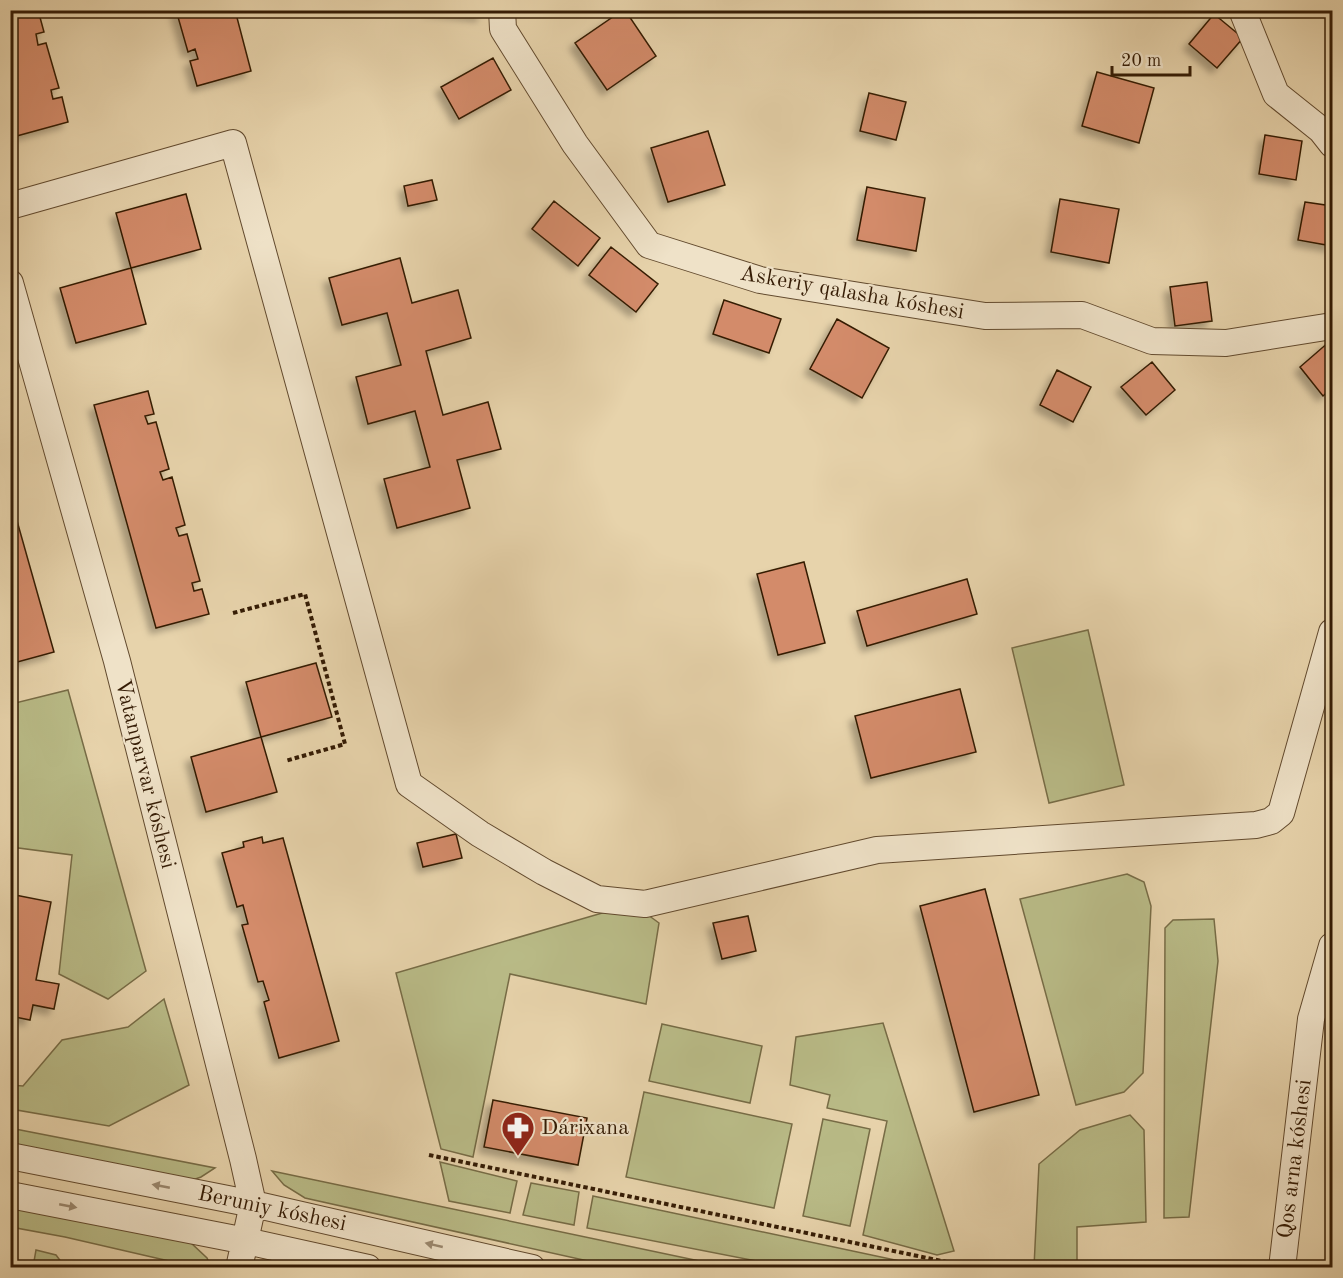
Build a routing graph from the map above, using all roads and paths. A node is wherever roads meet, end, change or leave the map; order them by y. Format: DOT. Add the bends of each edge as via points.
graph roads {
  1 [pos="502,10"];
  2 [pos="1242,10"];
  3 [pos="1332,144"];
  4 [pos="10,206"];
  5 [pos="10,283"];
  6 [pos="1332,326"];
  7 [pos="233,613"];
  8 [pos="1332,632"];
  9 [pos="285,761"];
  10 [pos="1332,946"];
  11 [pos="429,1155"];
  12 [pos="10,1156"];
  13 [pos="10,1195"];
  14 [pos="253,1204"];
  15 [pos="246,1241"];
  16 [pos="971,1266"];
  17 [pos="239,1268"];
  18 [pos="368,1268"];
  19 [pos="532,1268"];
  20 [pos="1282,1268"];
  1 -- 6 [label="street, Askeriy qalasha kóshesi" via="503,29 575,144 649,245 760,280 985,316 1083,315 1152,341 1226,343"];
  2 -- 3 [label="street" via="1276,94 1321,130"];
  4 -- 8 [label="street" via="233,143 409,784 480,834 597,899 645,904 877,850 1271,822 1281,813"];
  5 -- 14 [label="street, Vatanparvar kóshesi" via="117,661"];
  7 -- 9 [label="path" via="305,594 345,744"];
  10 -- 20 [label="street, Qos arna kóshesi" via="1311,1019"];
  11 -- 16 [label="path"];
  14 -- 12 [label="street, Beruniy kóshesi, one-way"];
  13 -- 15 [label="street, Beruniy kóshesi, one-way"];
  14 -- 15 [label="street, Vatanparvar kóshesi"];
  19 -- 14 [label="street, Beruniy kóshesi, one-way"];
  15 -- 17 [label="street, Vatanparvar kóshesi"];
  15 -- 18 [label="street, Beruniy kóshesi"];
}
